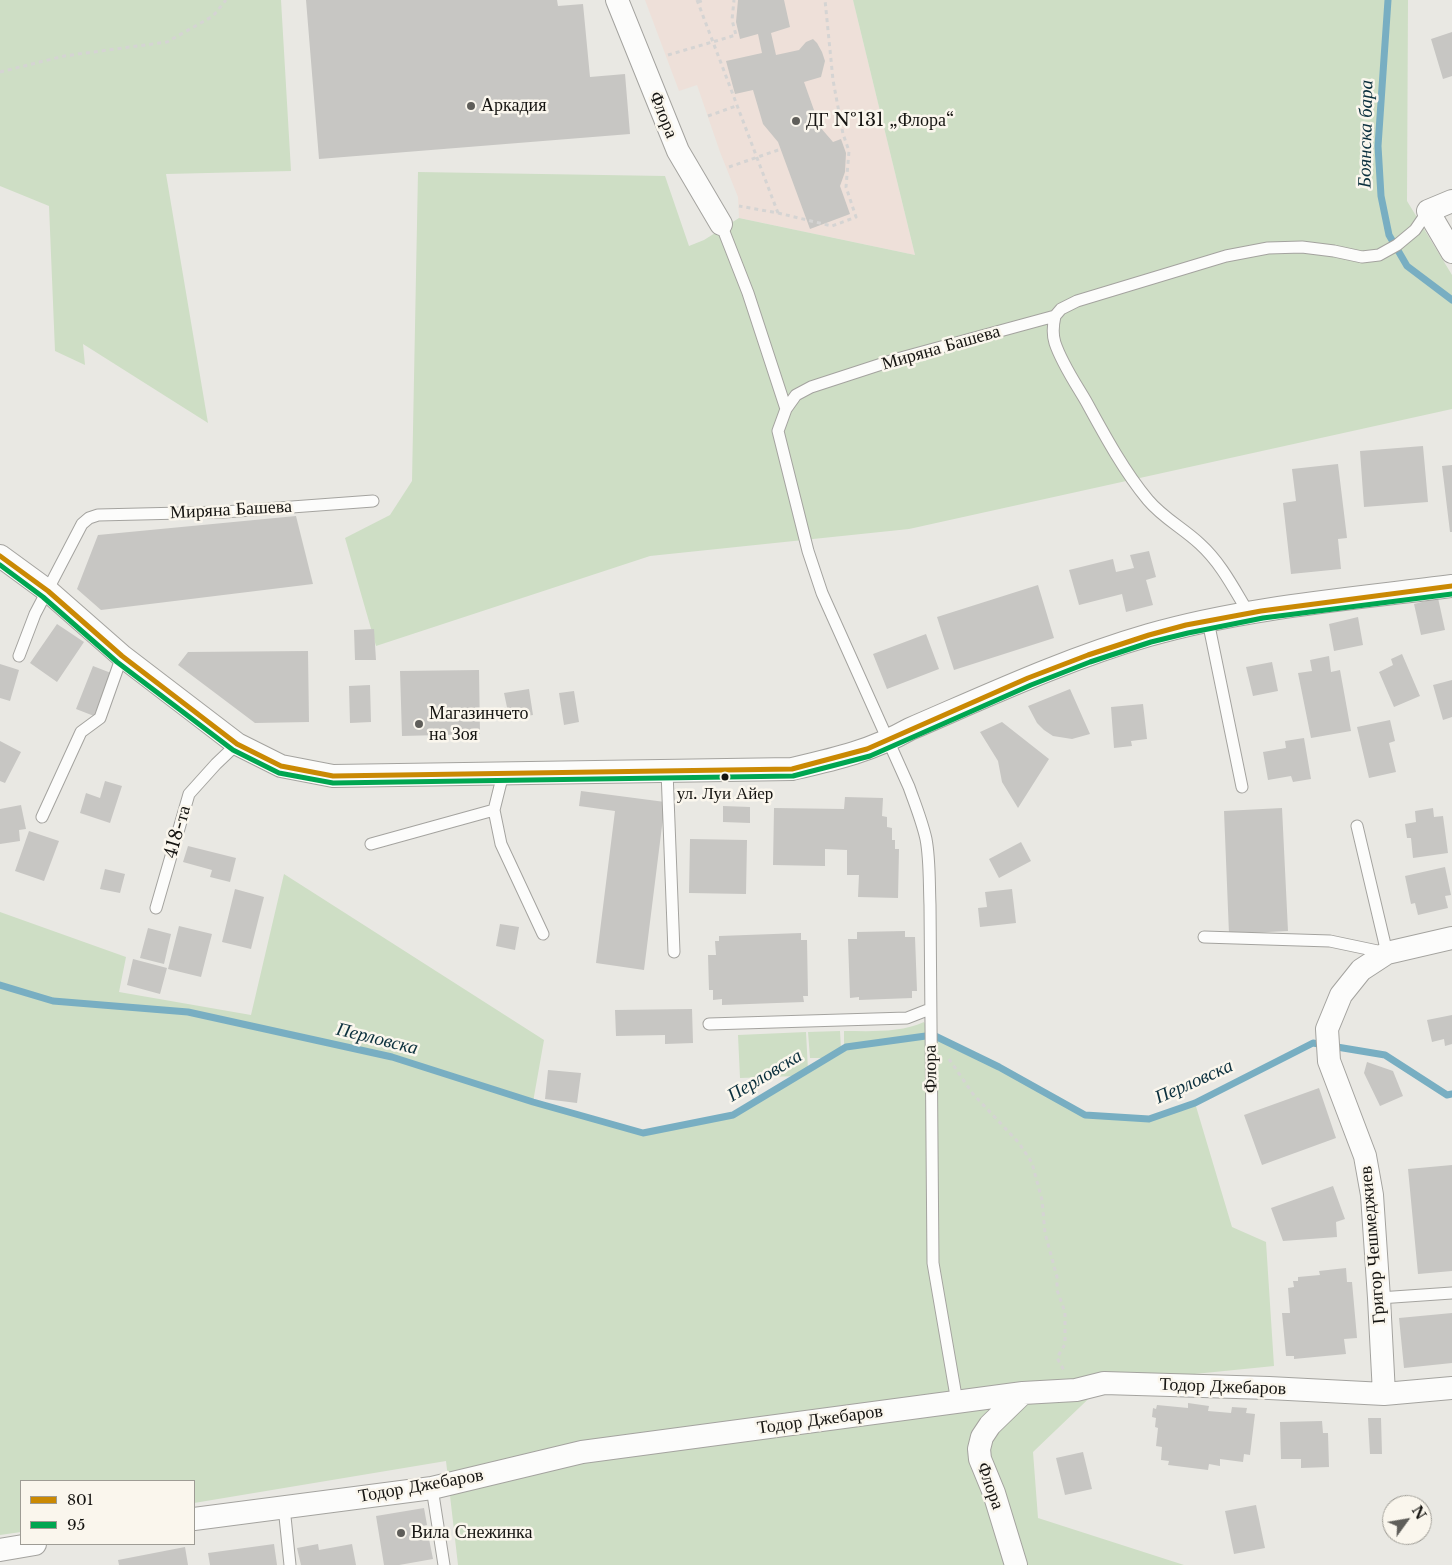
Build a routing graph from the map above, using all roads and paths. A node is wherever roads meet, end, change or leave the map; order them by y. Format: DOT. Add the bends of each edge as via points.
graph roads {
  1 [pos="226,0"];
  2 [pos="617,0"];
  3 [pos="704,0"];
  4 [pos="734,0"];
  5 [pos="825,0"];
  6 [pos="697,1"];
  7 [pos="712,42"];
  8 [pos="668,55"];
  9 [pos="0,72"];
  10 [pos="736,106"];
  11 [pos="708,116"];
  12 [pos="781,150"];
  13 [pos="756,158"];
  14 [pos="729,167"];
  15 [pos="1452,201"];
  16 [pos="739,206"];
  17 [pos="1428,210"];
  18 [pos="778,213"];
  19 [pos="721,224"];
  20 [pos="1452,252"];
  21 [pos="1055,316"];
  22 [pos="786,409"];
  23 [pos="373,502"];
  24 [pos="0,556"];
  25 [pos="1452,586"];
  26 [pos="48,591"];
  27 [pos="1248,612"];
  28 [pos="1208,621"];
  29 [pos="19,656"];
  30 [pos="122,656"];
  31 [pos="888,742"];
  32 [pos="237,744"];
  33 [pos="667,770"];
  34 [pos="503,774"];
  35 [pos="1242,787"];
  36 [pos="494,810"];
  37 [pos="42,817"];
  38 [pos="1357,826"];
  39 [pos="371,844"];
  40 [pos="156,908"];
  41 [pos="543,934"];
  42 [pos="1204,937"];
  43 [pos="1452,938"];
  44 [pos="674,952"];
  45 [pos="1388,953"];
  46 [pos="930,1009"];
  47 [pos="709,1024"];
  48 [pos="931,1044"];
  49 [pos="1452,1293"];
  50 [pos="1379,1298"];
  51 [pos="1452,1388"];
  52 [pos="1076,1390"];
  53 [pos="1023,1393"];
  54 [pos="1384,1394"];
  55 [pos="957,1402"];
  56 [pos="432,1488"];
  57 [pos="284,1507"];
  58 [pos="195,1519"];
  59 [pos="29,1545"];
  60 [pos="0,1550"];
  61 [pos="290,1565"];
  62 [pos="444,1565"];
  63 [pos="1016,1565"];
  1 -- 9 [label="path" via="213,16 167,42 64,56"];
  2 -- 19 [label="street, Флора" via="678,151"];
  3 -- 6 [label="path"];
  4 -- 7 [label="path" via="732,20 736,35"];
  5 -- 18 [label="path" via="833,80 849,151 846,187 856,217 832,226"];
  6 -- 7 [label="path"];
  7 -- 8 [label="path"];
  7 -- 10 [label="path"];
  10 -- 11 [label="path"];
  10 -- 13 [label="path"];
  12 -- 13 [label="path"];
  13 -- 14 [label="path"];
  13 -- 18 [label="path"];
  15 -- 17 [label="street"];
  16 -- 18 [label="path"];
  17 -- 20 [label="street"];
  17 -- 21 [label="lane, Миряна Башева" via="1415,230 1379,255 1362,257 1302,247 1268,248 1226,256 1086,298 1061,309"];
  19 -- 22 [label="lane" via="748,293"];
  21 -- 22 [label="lane, Миряна Башева" via="811,387 796,395"];
  21 -- 27 [label="lane" via="1054,341 1062,360 1120,460 1148,500 1208,552 1225,572"];
  22 -- 31 [label="lane, Миряна Башева" via="778,431 808,551 822,593"];
  23 -- 26 [label="lane, Миряна Башева" via="224,512 98,515 82,524"];
  24 -- 26 [label="street"];
  25 -- 27 [label="street"];
  26 -- 29 [label="lane" via="35,614"];
  26 -- 30 [label="street"];
  27 -- 28 [label="street"];
  28 -- 31 [label="street" via="1150,635 1059,665 910,729"];
  28 -- 35 [label="lane"];
  30 -- 32 [label="street"];
  30 -- 37 [label="lane" via="100,718 81,732"];
  31 -- 33 [label="street" via="856,754 792,769"];
  31 -- 46 [label="lane, Флора" via="909,787 926,840"];
  32 -- 34 [label="street" via="281,766 333,776"];
  32 -- 40 [label="lane, 418-та" via="189,794"];
  33 -- 34 [label="street"];
  33 -- 44 [label="lane"];
  34 -- 36 [label="lane"];
  36 -- 39 [label="lane"];
  36 -- 41 [label="lane" via="501,844"];
  38 -- 45 [label="lane"];
  42 -- 45 [label="lane" via="1330,941"];
  43 -- 45 [label="street, Григор Чешмеджиев"];
  45 -- 50 [label="street, Григор Чешмеджиев" via="1356,976 1341,995 1327,1029 1329,1061 1365,1156 1372,1195"];
  46 -- 47 [label="lane" via="907,1018"];
  46 -- 48 [label="lane, Флора"];
  48 -- 52 [label="path" via="949,1059 973,1094 1019,1143 1032,1163 1042,1200 1057,1290 1065,1312 1064,1344 1057,1358"];
  48 -- 55 [label="lane, Флора" via="933,1263"];
  49 -- 50 [label="lane"];
  50 -- 54 [label="street, Григор Чешмеджиев"];
  51 -- 54 [label="street, Тодор Джебаров"];
  52 -- 53 [label="street, Тодор Джебаров"];
  52 -- 54 [label="street, Тодор Джебаров" via="1104,1383"];
  53 -- 55 [label="street, Тодор Джебаров"];
  53 -- 63 [label="street, Флора" via="990,1425 979,1449"];
  55 -- 56 [label="street, Тодор Джебаров" via="582,1452"];
  56 -- 57 [label="street, Тодор Джебаров"];
  56 -- 62 [label="lane"];
  57 -- 58 [label="street, Тодор Джебаров"];
  57 -- 61 [label="lane"];
  59 -- 60 [label="street"];
}
